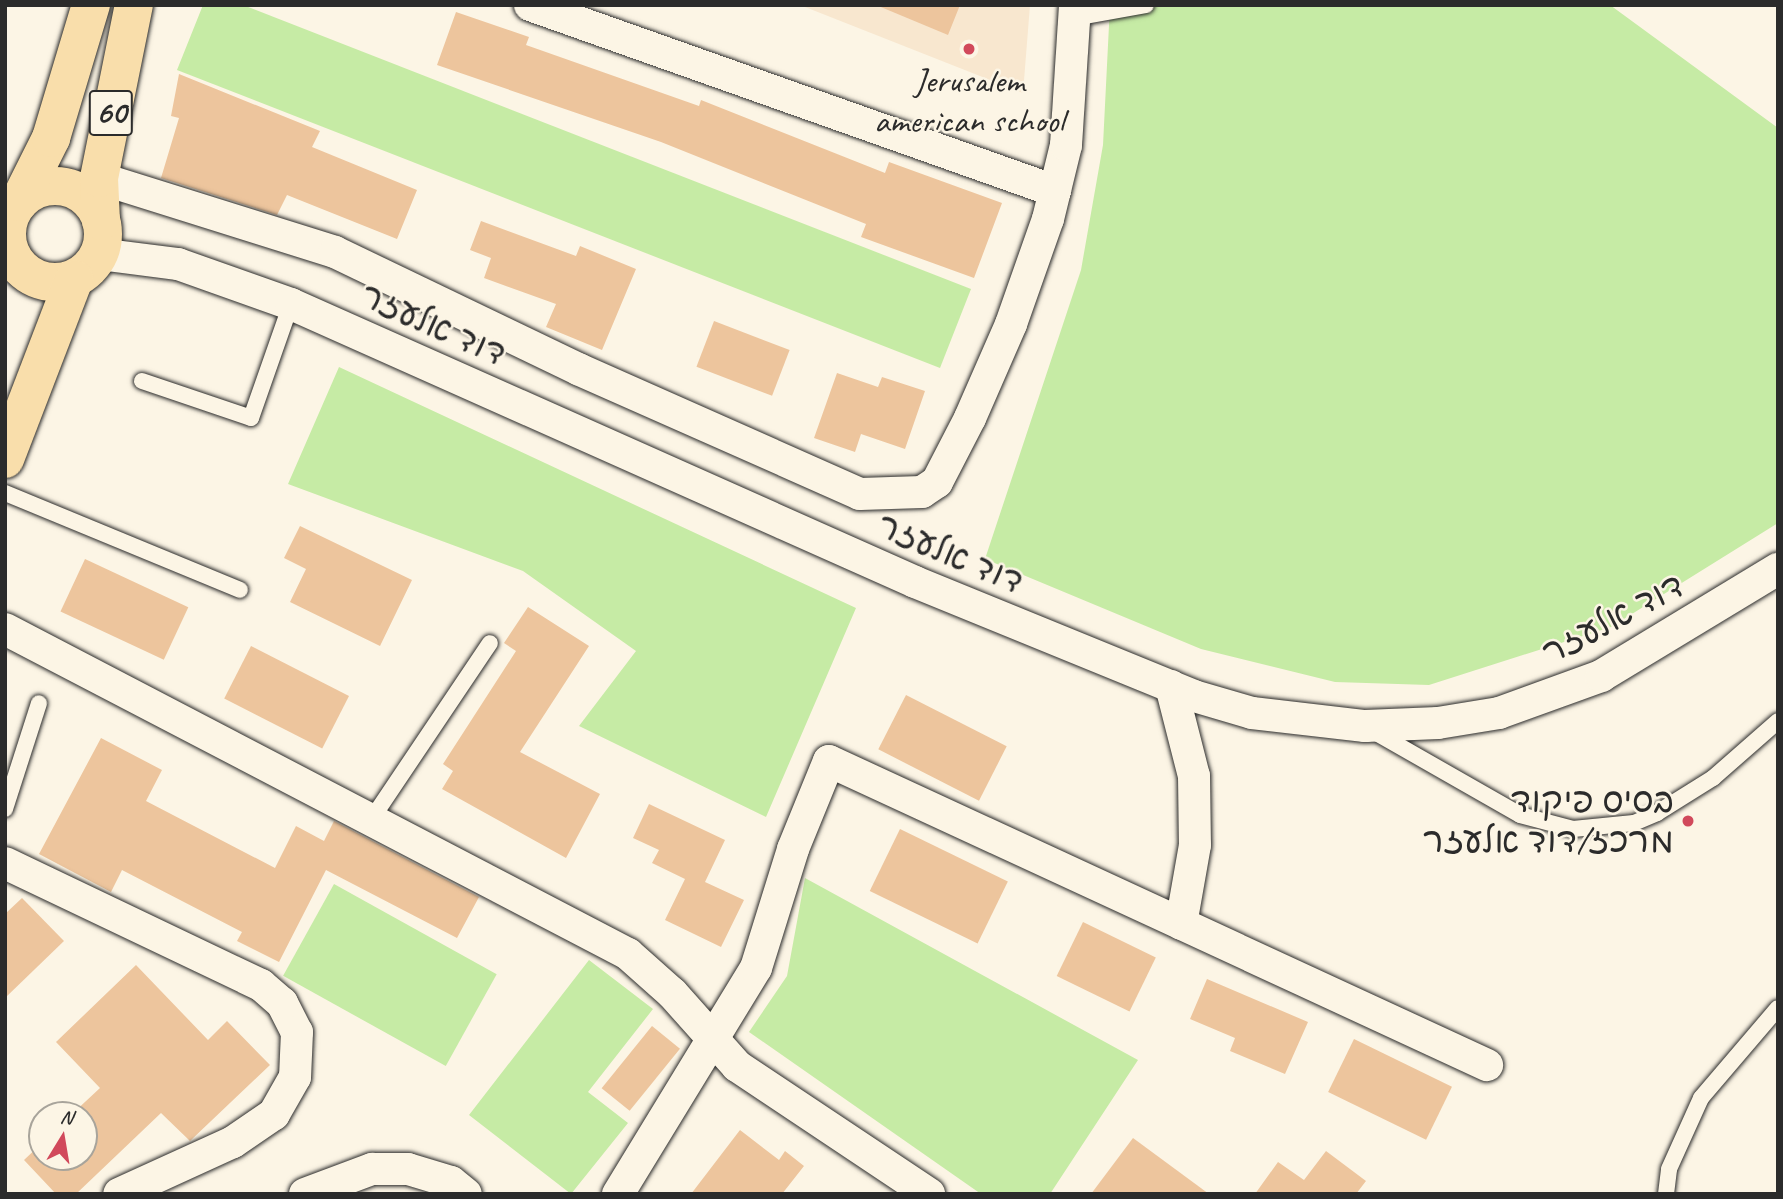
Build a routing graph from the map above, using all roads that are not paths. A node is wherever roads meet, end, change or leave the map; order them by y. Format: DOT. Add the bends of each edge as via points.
graph roads {
  1 [pos="91,5"];
  2 [pos="134,5"];
  3 [pos="530,5"];
  4 [pos="1146,5"];
  5 [pos="1074,12"];
  6 [pos="99,178"];
  7 [pos="1055,191"];
  8 [pos="19,202"];
  9 [pos="91,251"];
  10 [pos="8,261"];
  11 [pos="291,304"];
  12 [pos="142,381"];
  13 [pos="5,458"];
  14 [pos="5,493"];
  15 [pos="1778,569"];
  16 [pos="240,590"];
  17 [pos="5,629"];
  18 [pos="491,643"];
  19 [pos="1171,686"];
  20 [pos="39,704"];
  21 [pos="1778,721"];
  22 [pos="1365,726"];
  23 [pos="5,809"];
  24 [pos="371,820"];
  25 [pos="5,863"];
  26 [pos="1181,924"];
  27 [pos="1778,1008"];
  28 [pos="714,1038"];
  29 [pos="1487,1065"];
  30 [pos="119,1194"];
  31 [pos="305,1194"];
  32 [pos="466,1194"];
  33 [pos="618,1194"];
  34 [pos="929,1194"];
  35 [pos="1666,1194"];
  1 -- 8 [label="highway, 60" via="51,138"];
  2 -- 6 [label="highway, 60"];
  3 -- 7 [label="street"];
  4 -- 5 [label="lane"];
  5 -- 7 [label="street" via="1066,145"];
  6 -- 7 [label="street" via="335,251 578,369 860,494 890,495 922,492 937,482 1011,324"];
  6 -- 9 [label="highway, 60"];
  8 -- 9 [label="highway, 60" via="32,192 65,187 82,194"];
  8 -- 10 [label="highway, 60" via="7,229"];
  9 -- 10 [label="highway, 60" via="41,280"];
  9 -- 11 [label="street, דוד אלעזר" via="178,264"];
  9 -- 13 [label="highway, 60"];
  11 -- 12 [label="lane" via="251,418"];
  11 -- 19 [label="street, דוד אלעזר" via="915,582"];
  14 -- 16 [label="lane"];
  15 -- 22 [label="street, דוד אלעזר" via="1601,676 1567,691 1499,713 1438,723"];
  17 -- 24 [label="street"];
  18 -- 24 [label="lane"];
  19 -- 22 [label="street, דוד אלעזר" via="1252,713"];
  19 -- 26 [label="street" via="1194,776 1195,845"];
  20 -- 23 [label="lane"];
  21 -- 22 [label="lane" via="1713,778 1657,813 1634,823 1573,829 1520,816"];
  24 -- 28 [label="street" via="628,954"];
  25 -- 30 [label="street" via="261,985 282,1003 297,1032 295,1077 274,1114 233,1142"];
  26 -- 28 [label="street" via="829,761 793,849 757,968"];
  26 -- 29 [label="street"];
  27 -- 35 [label="lane" via="1701,1098 1669,1169"];
  28 -- 33 [label="street"];
  28 -- 34 [label="street" via="737,1066"];
  31 -- 32 [label="street" via="372,1169 408,1170 451,1182"];
}
